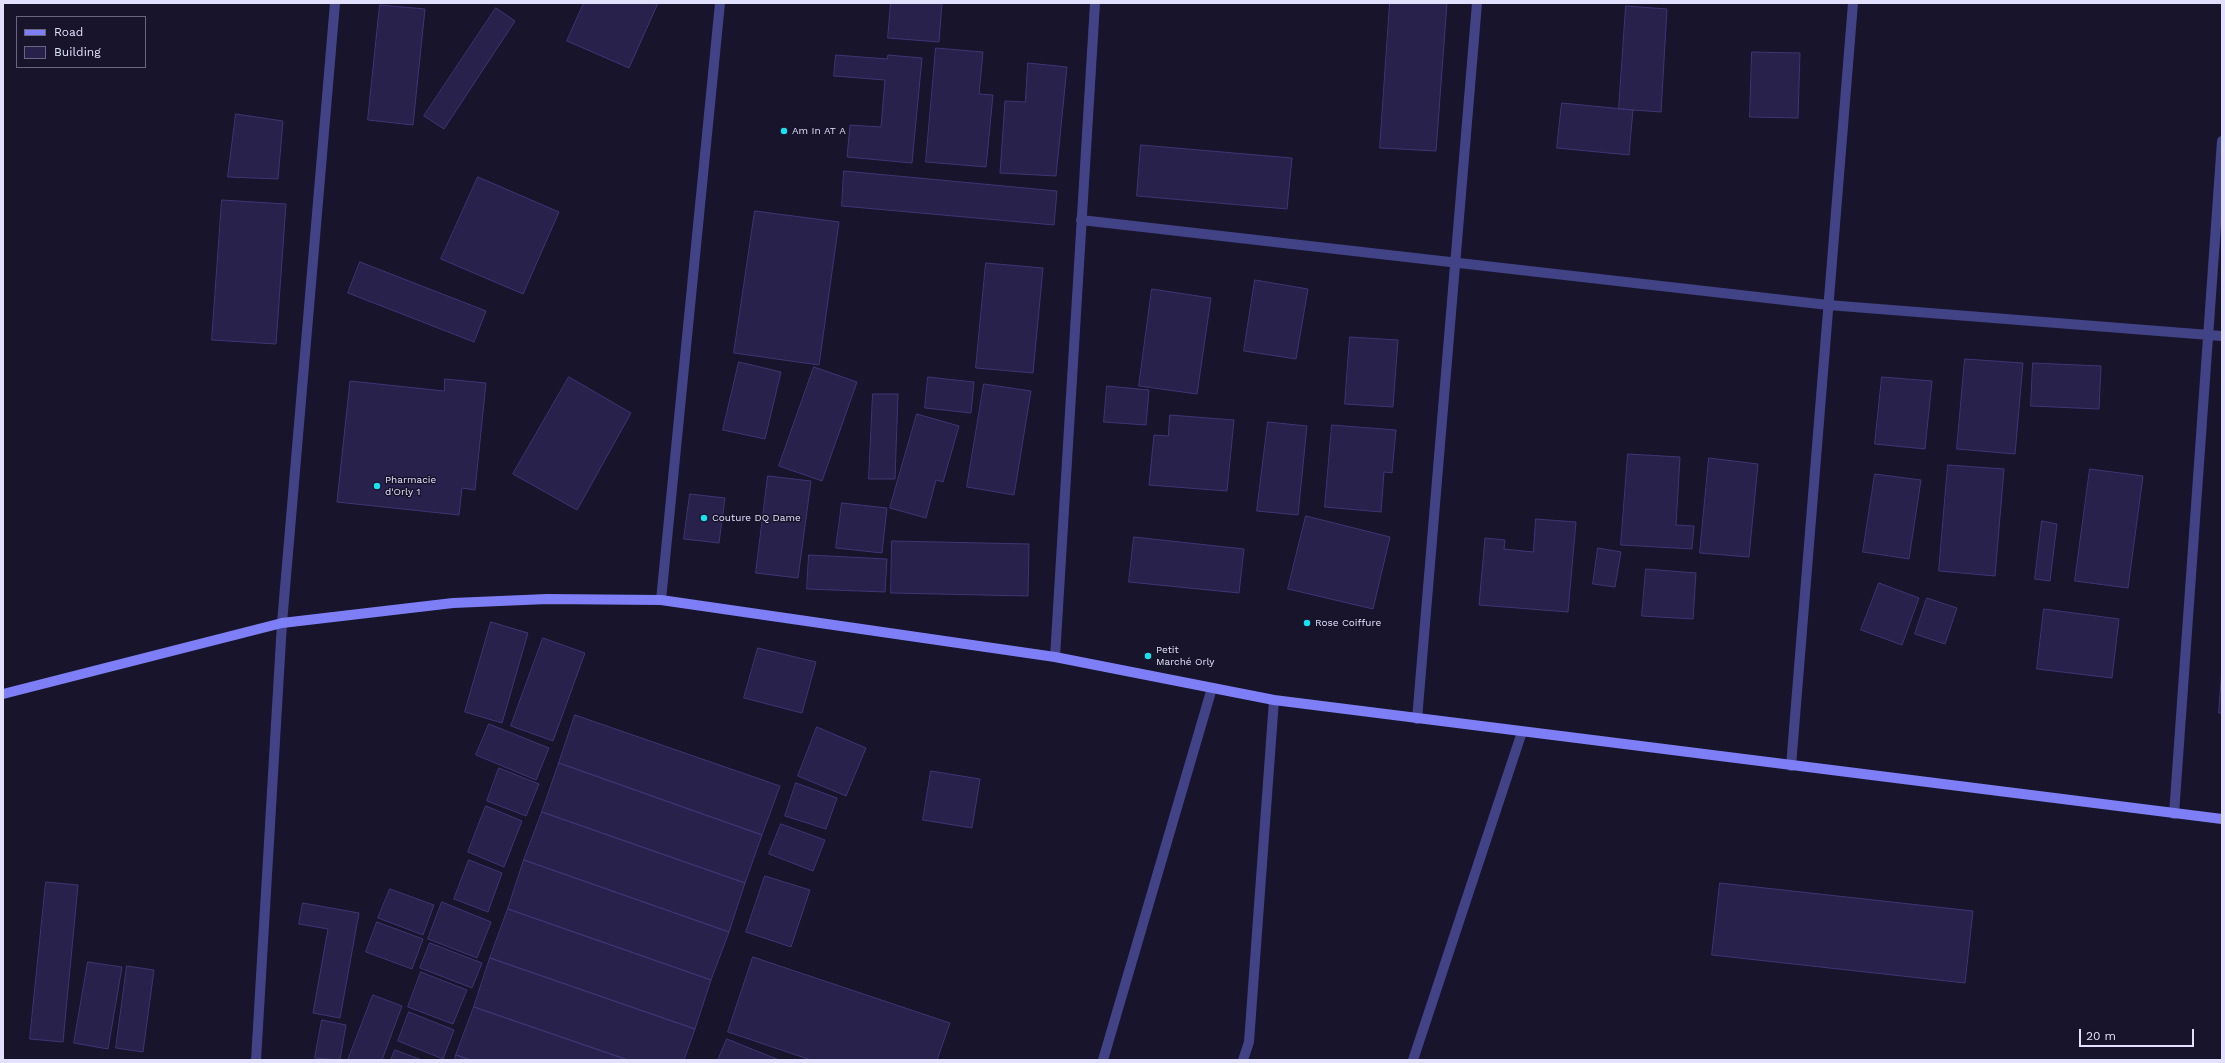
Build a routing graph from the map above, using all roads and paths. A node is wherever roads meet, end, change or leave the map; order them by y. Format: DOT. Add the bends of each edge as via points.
graph roads {
  1 [pos="335,3"];
  2 [pos="720,3"];
  3 [pos="1094,3"];
  4 [pos="1477,3"];
  5 [pos="1853,3"];
  6 [pos="2222,141"];
  7 [pos="1081,220"];
  8 [pos="1456,263"];
  9 [pos="1828,305"];
  10 [pos="2208,335"];
  11 [pos="2222,336"];
  12 [pos="661,600"];
  13 [pos="282,623"];
  14 [pos="1055,657"];
  15 [pos="1212,688"];
  16 [pos="3,694"];
  17 [pos="1274,700"];
  18 [pos="1417,718"];
  19 [pos="1522,732"];
  20 [pos="1791,766"];
  21 [pos="2174,814"];
  22 [pos="2222,819"];
  23 [pos="256,1060"];
  24 [pos="1103,1060"];
  25 [pos="1243,1060"];
  26 [pos="1413,1060"];
  1 -- 13 [label="street"];
  2 -- 12 [label="street"];
  3 -- 7 [label="street"];
  4 -- 8 [label="street"];
  5 -- 9 [label="street"];
  6 -- 10 [label="street"];
  7 -- 8 [label="street"];
  7 -- 14 [label="street"];
  8 -- 9 [label="street"];
  8 -- 18 [label="street"];
  9 -- 10 [label="street"];
  9 -- 20 [label="street"];
  10 -- 11 [label="street"];
  10 -- 21 [label="street"];
  12 -- 13 [label="street" via="547,599 453,602"];
  12 -- 14 [label="street"];
  13 -- 16 [label="street"];
  13 -- 23 [label="street"];
  14 -- 15 [label="street"];
  15 -- 17 [label="street"];
  15 -- 24 [label="street"];
  17 -- 18 [label="street"];
  17 -- 25 [label="street" via="1249,1042"];
  18 -- 19 [label="street"];
  19 -- 20 [label="street"];
  19 -- 26 [label="street"];
  20 -- 21 [label="street"];
  21 -- 22 [label="street"];
}
